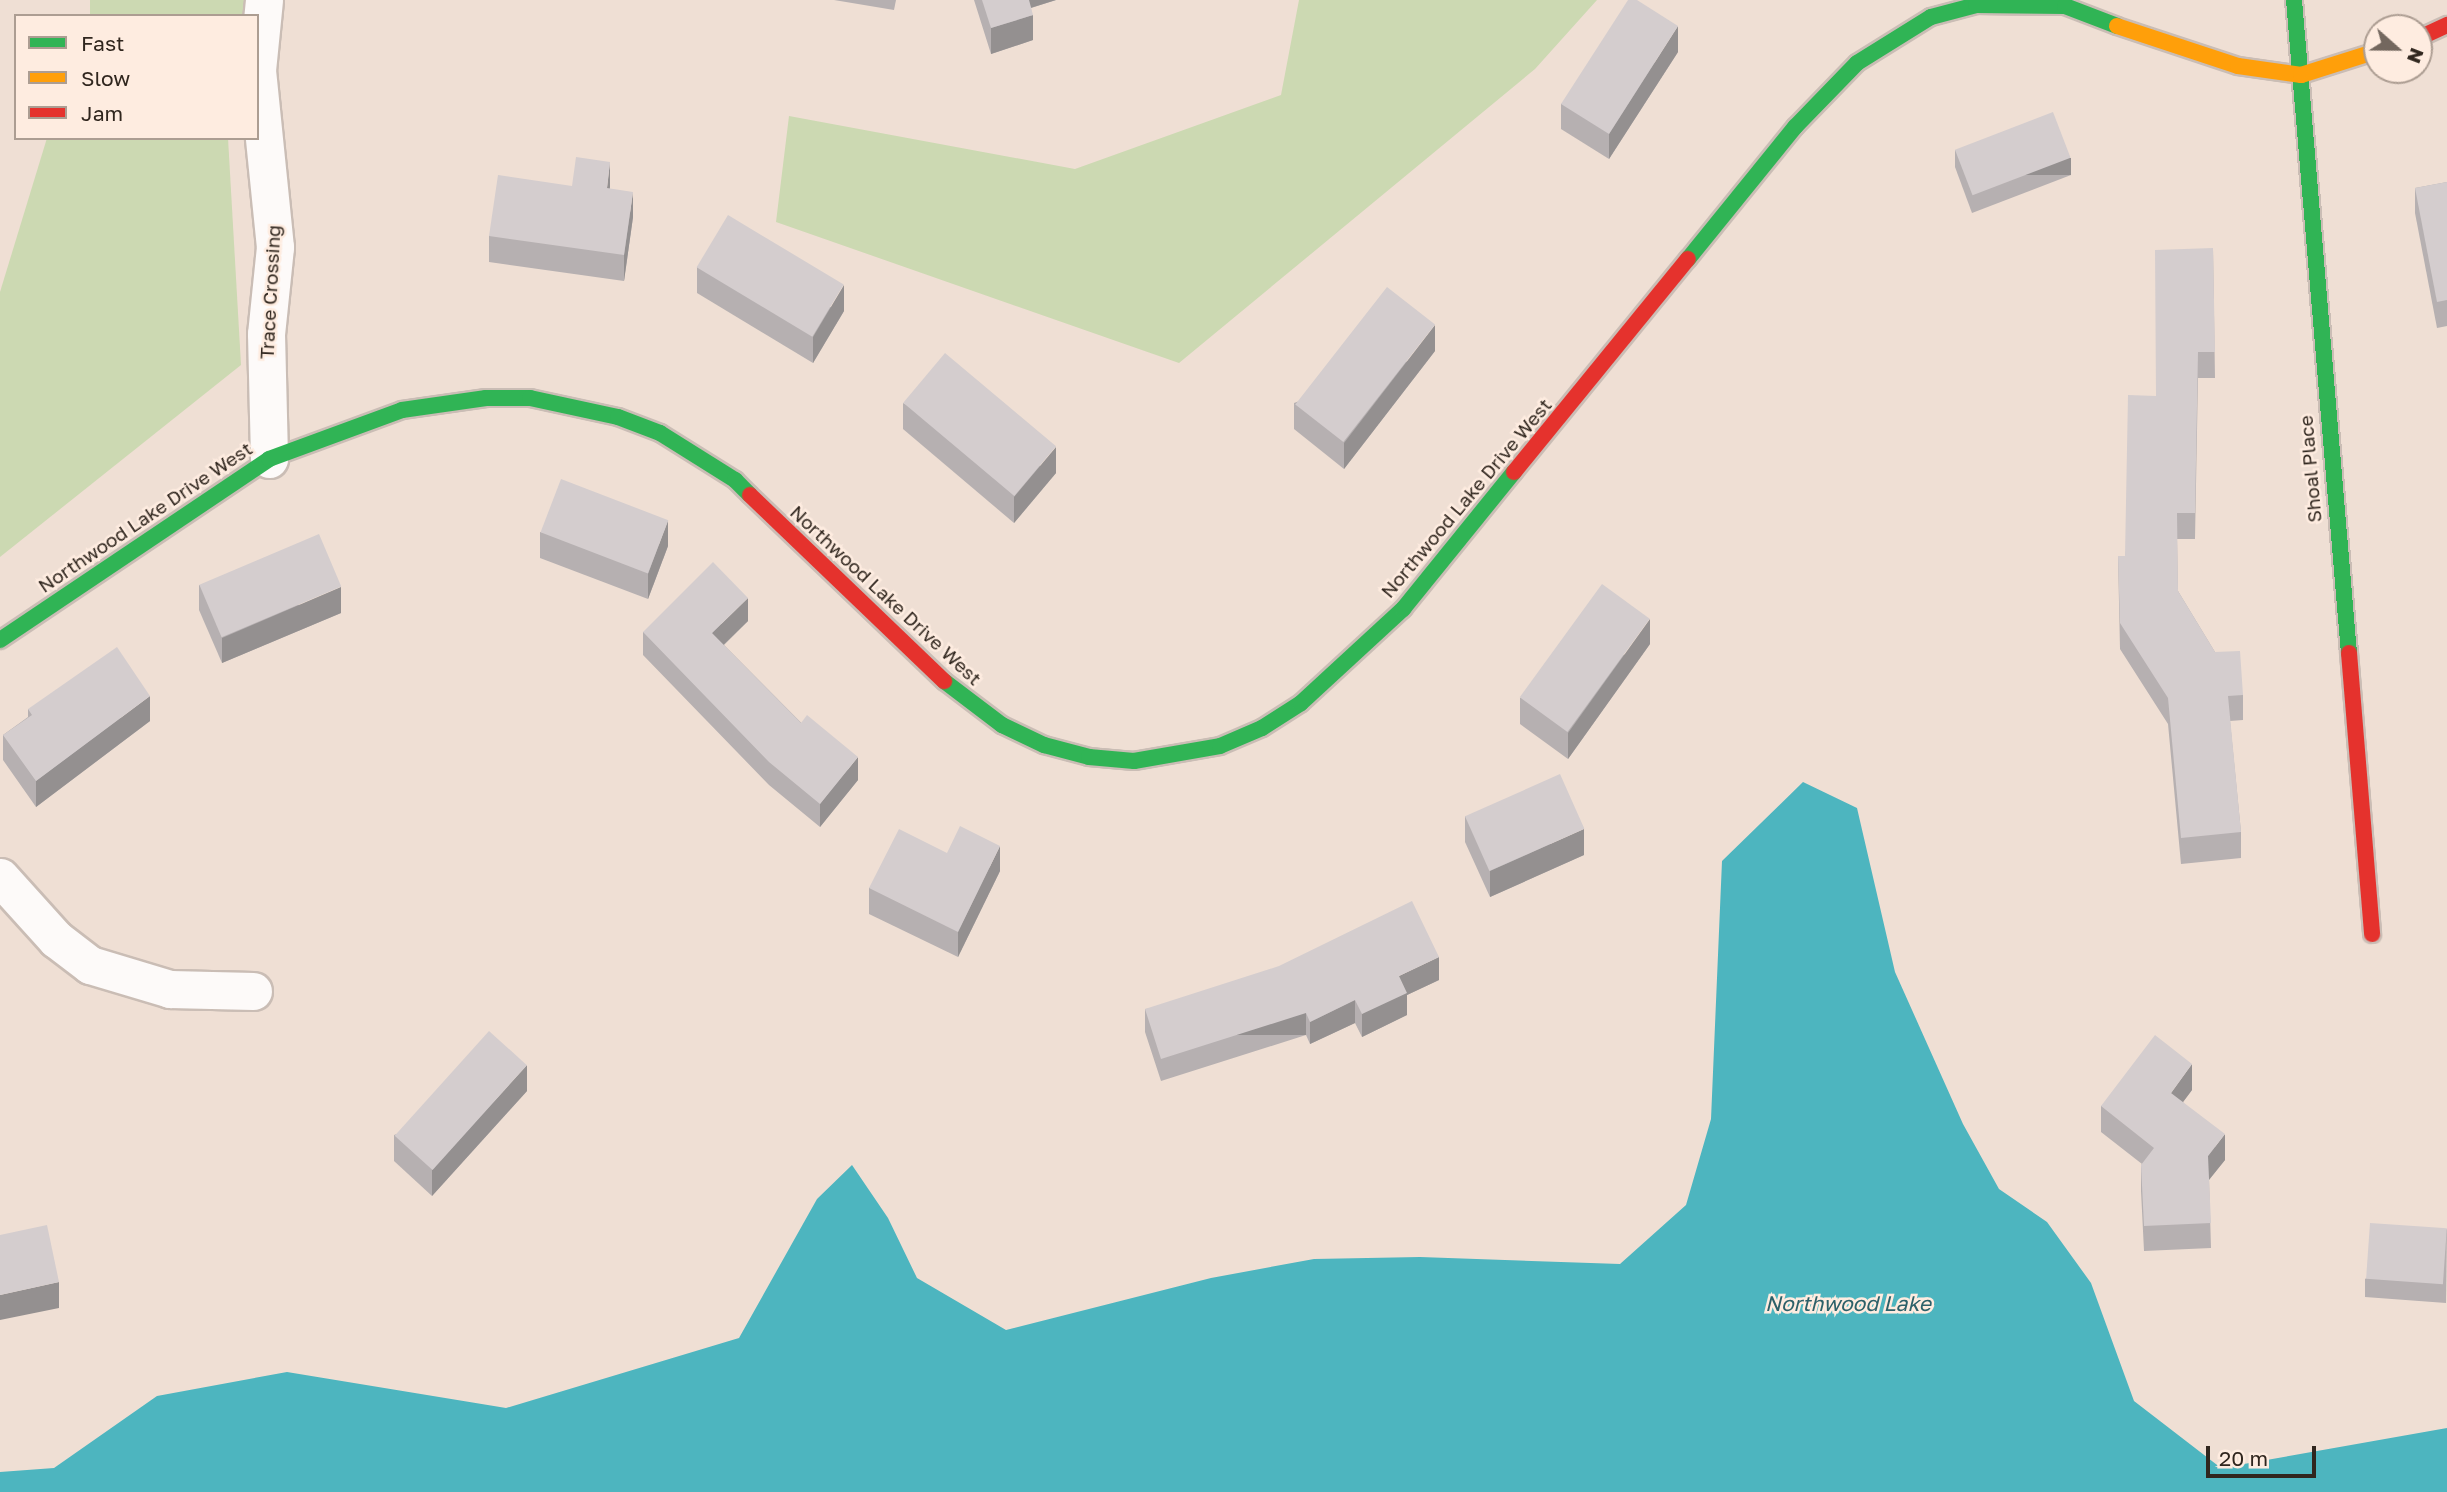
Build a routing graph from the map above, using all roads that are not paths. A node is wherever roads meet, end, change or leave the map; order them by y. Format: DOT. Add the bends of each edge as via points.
graph roads {
  1 [pos="264,0"];
  2 [pos="2294,0"];
  3 [pos="259,50"];
  4 [pos="2363,55"];
  5 [pos="2301,75"];
  6 [pos="259,90"];
  7 [pos="269,459"];
  8 [pos="0,640"];
  9 [pos="0,877"];
  10 [pos="2372,934"];
  11 [pos="253,991"];
  1 -- 3 [label="street, Trace Crossing"];
  2 -- 5 [label="street, Shoal Place"];
  4 -- 5 [label="street, Northwood Lake Drive West"];
  5 -- 7 [label="street, Northwood Lake Drive West" via="2238,66 2149,39 2065,6 1976,5 1931,17 1868,56 1766,160 1404,609 1301,703 1262,728 1220,746 1134,761 1111,759 1044,745 1002,726 896,638 735,480 660,433 618,417 530,398 443,402 402,410"];
  5 -- 10 [label="street, Shoal Place"];
  6 -- 7 [label="street, Trace Crossing" via="275,247 266,334"];
  7 -- 8 [label="street, Northwood Lake Drive West" via="200,510 158,533"];
  9 -- 11 [label="street" via="57,939 90,965 170,989"];
}
